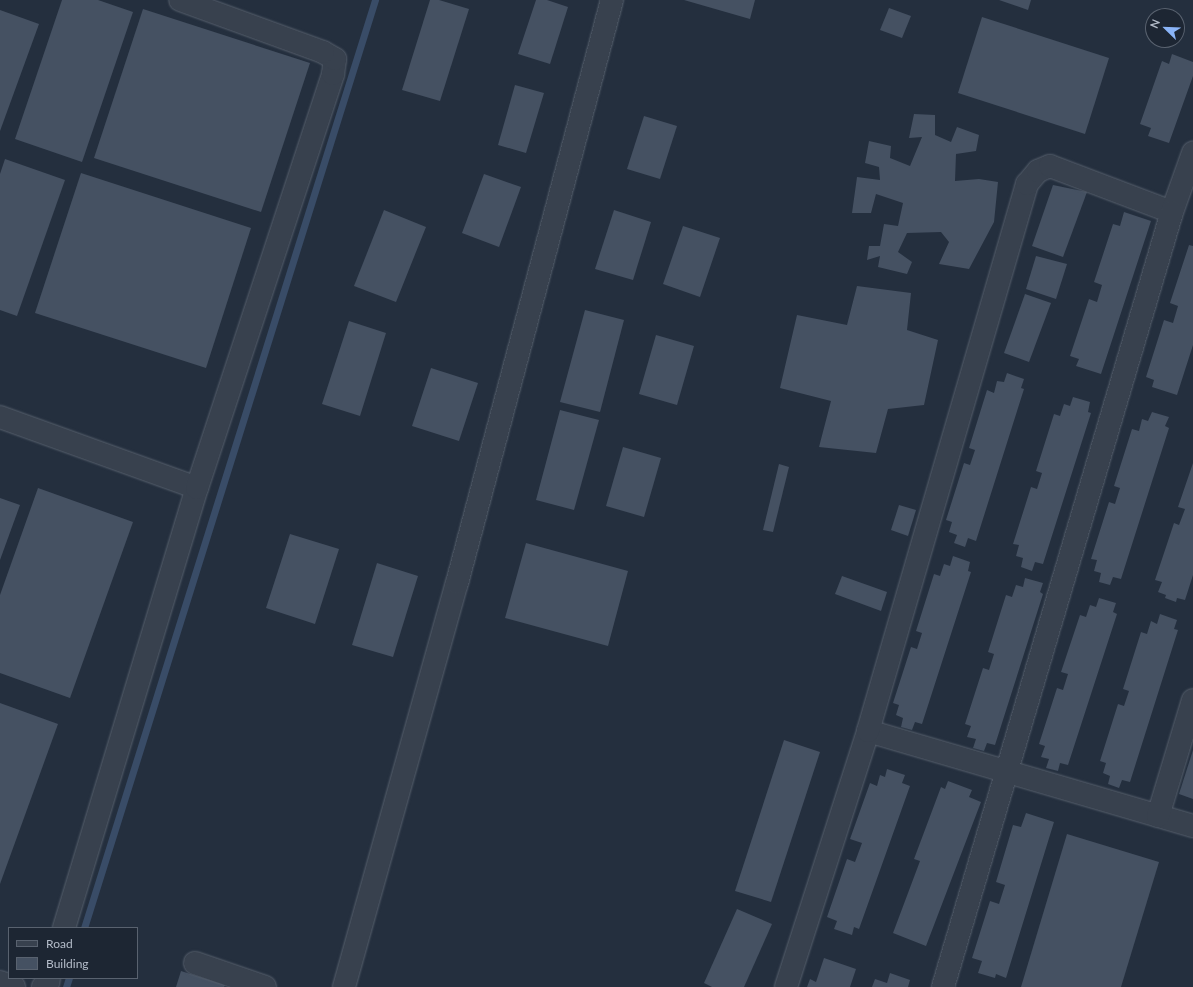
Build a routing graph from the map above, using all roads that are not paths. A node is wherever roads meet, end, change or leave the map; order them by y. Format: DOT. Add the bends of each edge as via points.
graph roads {
  1 [pos="180,0"];
  2 [pos="612,0"];
  3 [pos="1193,153"];
  4 [pos="1187,185"];
  5 [pos="1172,212"];
  6 [pos="0,417"];
  7 [pos="197,488"];
  8 [pos="1193,700"];
  9 [pos="868,731"];
  10 [pos="1008,772"];
  11 [pos="1158,816"];
  12 [pos="1193,826"];
  13 [pos="64,927"];
  14 [pos="195,963"];
  15 [pos="49,979"];
  16 [pos="0,982"];
  17 [pos="14,987"];
  18 [pos="43,987"];
  19 [pos="265,987"];
  20 [pos="344,987"];
  21 [pos="786,987"];
  22 [pos="943,987"];
  1 -- 7 [label="street" via="323,52 335,59 333,74"];
  2 -- 20 [label="street" via="459,575"];
  3 -- 4 [label="street"];
  4 -- 5 [label="street"];
  5 -- 9 [label="street" via="1050,166 1038,171 1027,184"];
  5 -- 10 [label="street"];
  6 -- 7 [label="street"];
  7 -- 13 [label="street"];
  8 -- 11 [label="street"];
  9 -- 10 [label="street"];
  9 -- 21 [label="street"];
  10 -- 11 [label="street"];
  10 -- 22 [label="street"];
  11 -- 12 [label="street"];
  14 -- 19 [label="street"];
  15 -- 18 [label="street"];
  16 -- 17 [label="street"];
}
